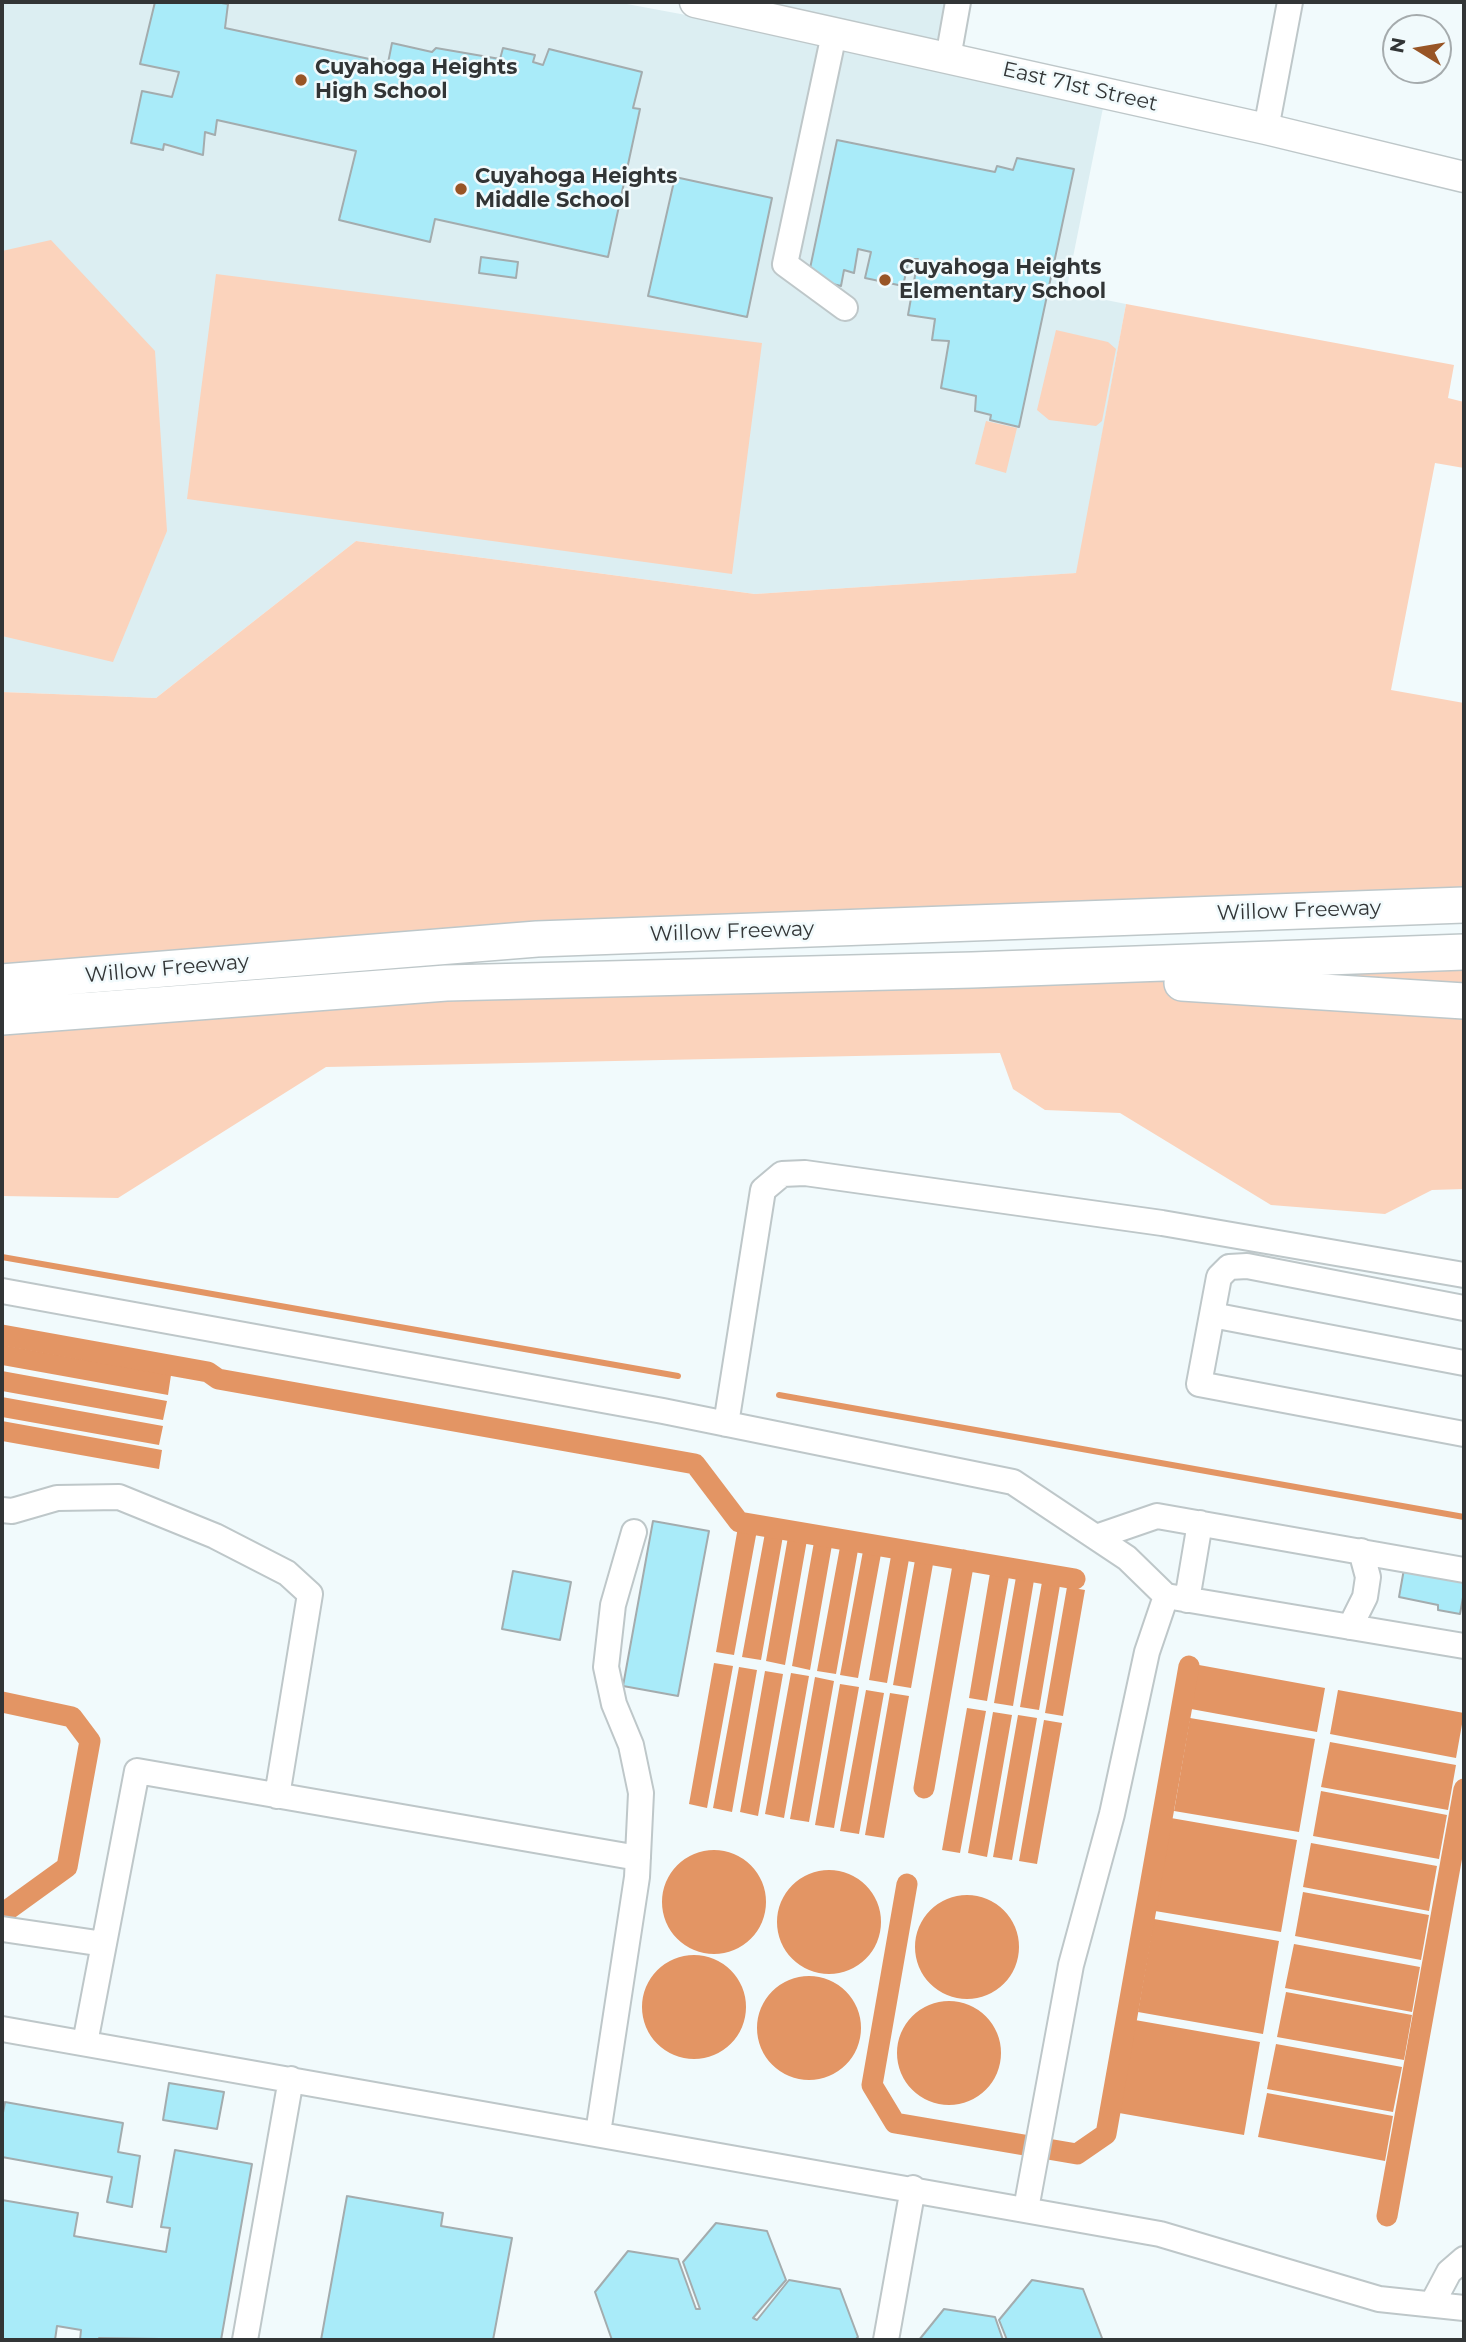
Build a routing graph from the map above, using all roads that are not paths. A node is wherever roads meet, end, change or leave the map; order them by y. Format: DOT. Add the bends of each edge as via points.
graph roads {
  1 [pos="695,2"];
  2 [pos="958,2"];
  3 [pos="1290,2"];
  4 [pos="747,7"];
  5 [pos="834,33"];
  6 [pos="948,58"];
  7 [pos="1266,129"];
  8 [pos="1464,177"];
  9 [pos="845,308"];
  10 [pos="1464,897"];
  11 [pos="1464,905"];
  12 [pos="1348,909"];
  13 [pos="1464,952"];
  14 [pos="972,970"];
  15 [pos="2,982"];
  16 [pos="1464,1001"];
  17 [pos="2,1017"];
  18 [pos="1464,1275"];
  19 [pos="2,1291"];
  20 [pos="1464,1308"];
  21 [pos="1212,1315"];
  22 [pos="1464,1363"];
  23 [pos="726,1424"];
  24 [pos="1464,1434"];
  25 [pos="2,1510"];
  26 [pos="1200,1523"];
  27 [pos="634,1532"];
  28 [pos="1096,1537"];
  29 [pos="1361,1552"];
  30 [pos="1464,1570"];
  31 [pos="1177,1598"];
  32 [pos="1350,1627"];
  33 [pos="1464,1646"];
  34 [pos="277,1796"];
  35 [pos="638,1858"];
  36 [pos="2,1929"];
  37 [pos="104,1944"];
  38 [pos="2,2029"];
  39 [pos="85,2043"];
  40 [pos="291,2079"];
  41 [pos="598,2133"];
  42 [pos="913,2188"];
  43 [pos="1026,2209"];
  44 [pos="1464,2259"];
  45 [pos="1432,2304"];
  46 [pos="1464,2308"];
  47 [pos="245,2340"];
  48 [pos="886,2340"];
  1 -- 4 [label="main road, East 71st Street"];
  2 -- 6 [label="street"];
  3 -- 7 [label="street"];
  4 -- 5 [label="main road, East 71st Street"];
  5 -- 6 [label="main road, East 71st Street"];
  5 -- 9 [label="street" via="785,264"];
  6 -- 7 [label="main road, East 71st Street"];
  7 -- 8 [label="main road, East 71st Street"];
  10 -- 12 [label="highway"];
  11 -- 12 [label="highway, Willow Freeway"];
  12 -- 15 [label="highway, Willow Freeway" via="537,939"];
  13 -- 14 [label="highway, Willow Freeway"];
  14 -- 16 [label="highway"];
  14 -- 17 [label="highway, Willow Freeway" via="446,983"];
  18 -- 23 [label="street" via="1162,1223 804,1173 782,1174 763,1190"];
  19 -- 23 [label="street"];
  20 -- 21 [label="street" via="1247,1266 1229,1267 1219,1277"];
  21 -- 22 [label="street"];
  21 -- 24 [label="street" via="1199,1384"];
  23 -- 28 [label="street" via="1013,1482"];
  25 -- 34 [label="street" via="57,1498 119,1497 215,1536 287,1573 310,1594"];
  26 -- 28 [label="street" via="1157,1516"];
  26 -- 29 [label="street"];
  26 -- 31 [label="street"];
  27 -- 35 [label="street" via="613,1605 606,1667 641,1793"];
  28 -- 31 [label="street"];
  29 -- 30 [label="street"];
  29 -- 32 [label="street" via="1367,1577 1365,1597"];
  31 -- 32 [label="street"];
  31 -- 43 [label="street" via="1147,1652 1112,1814 1072,1965"];
  32 -- 33 [label="street"];
  34 -- 35 [label="street"];
  34 -- 37 [label="street" via="138,1771"];
  35 -- 41 [label="street"];
  36 -- 37 [label="street"];
  37 -- 39 [label="street"];
  38 -- 39 [label="street"];
  39 -- 40 [label="street"];
  40 -- 41 [label="street"];
  40 -- 47 [label="street"];
  41 -- 42 [label="street"];
  42 -- 43 [label="street"];
  42 -- 48 [label="street"];
  43 -- 45 [label="street" via="1160,2234 1379,2299"];
  44 -- 45 [label="street" via="1449,2272"];
  45 -- 46 [label="street"];
}
